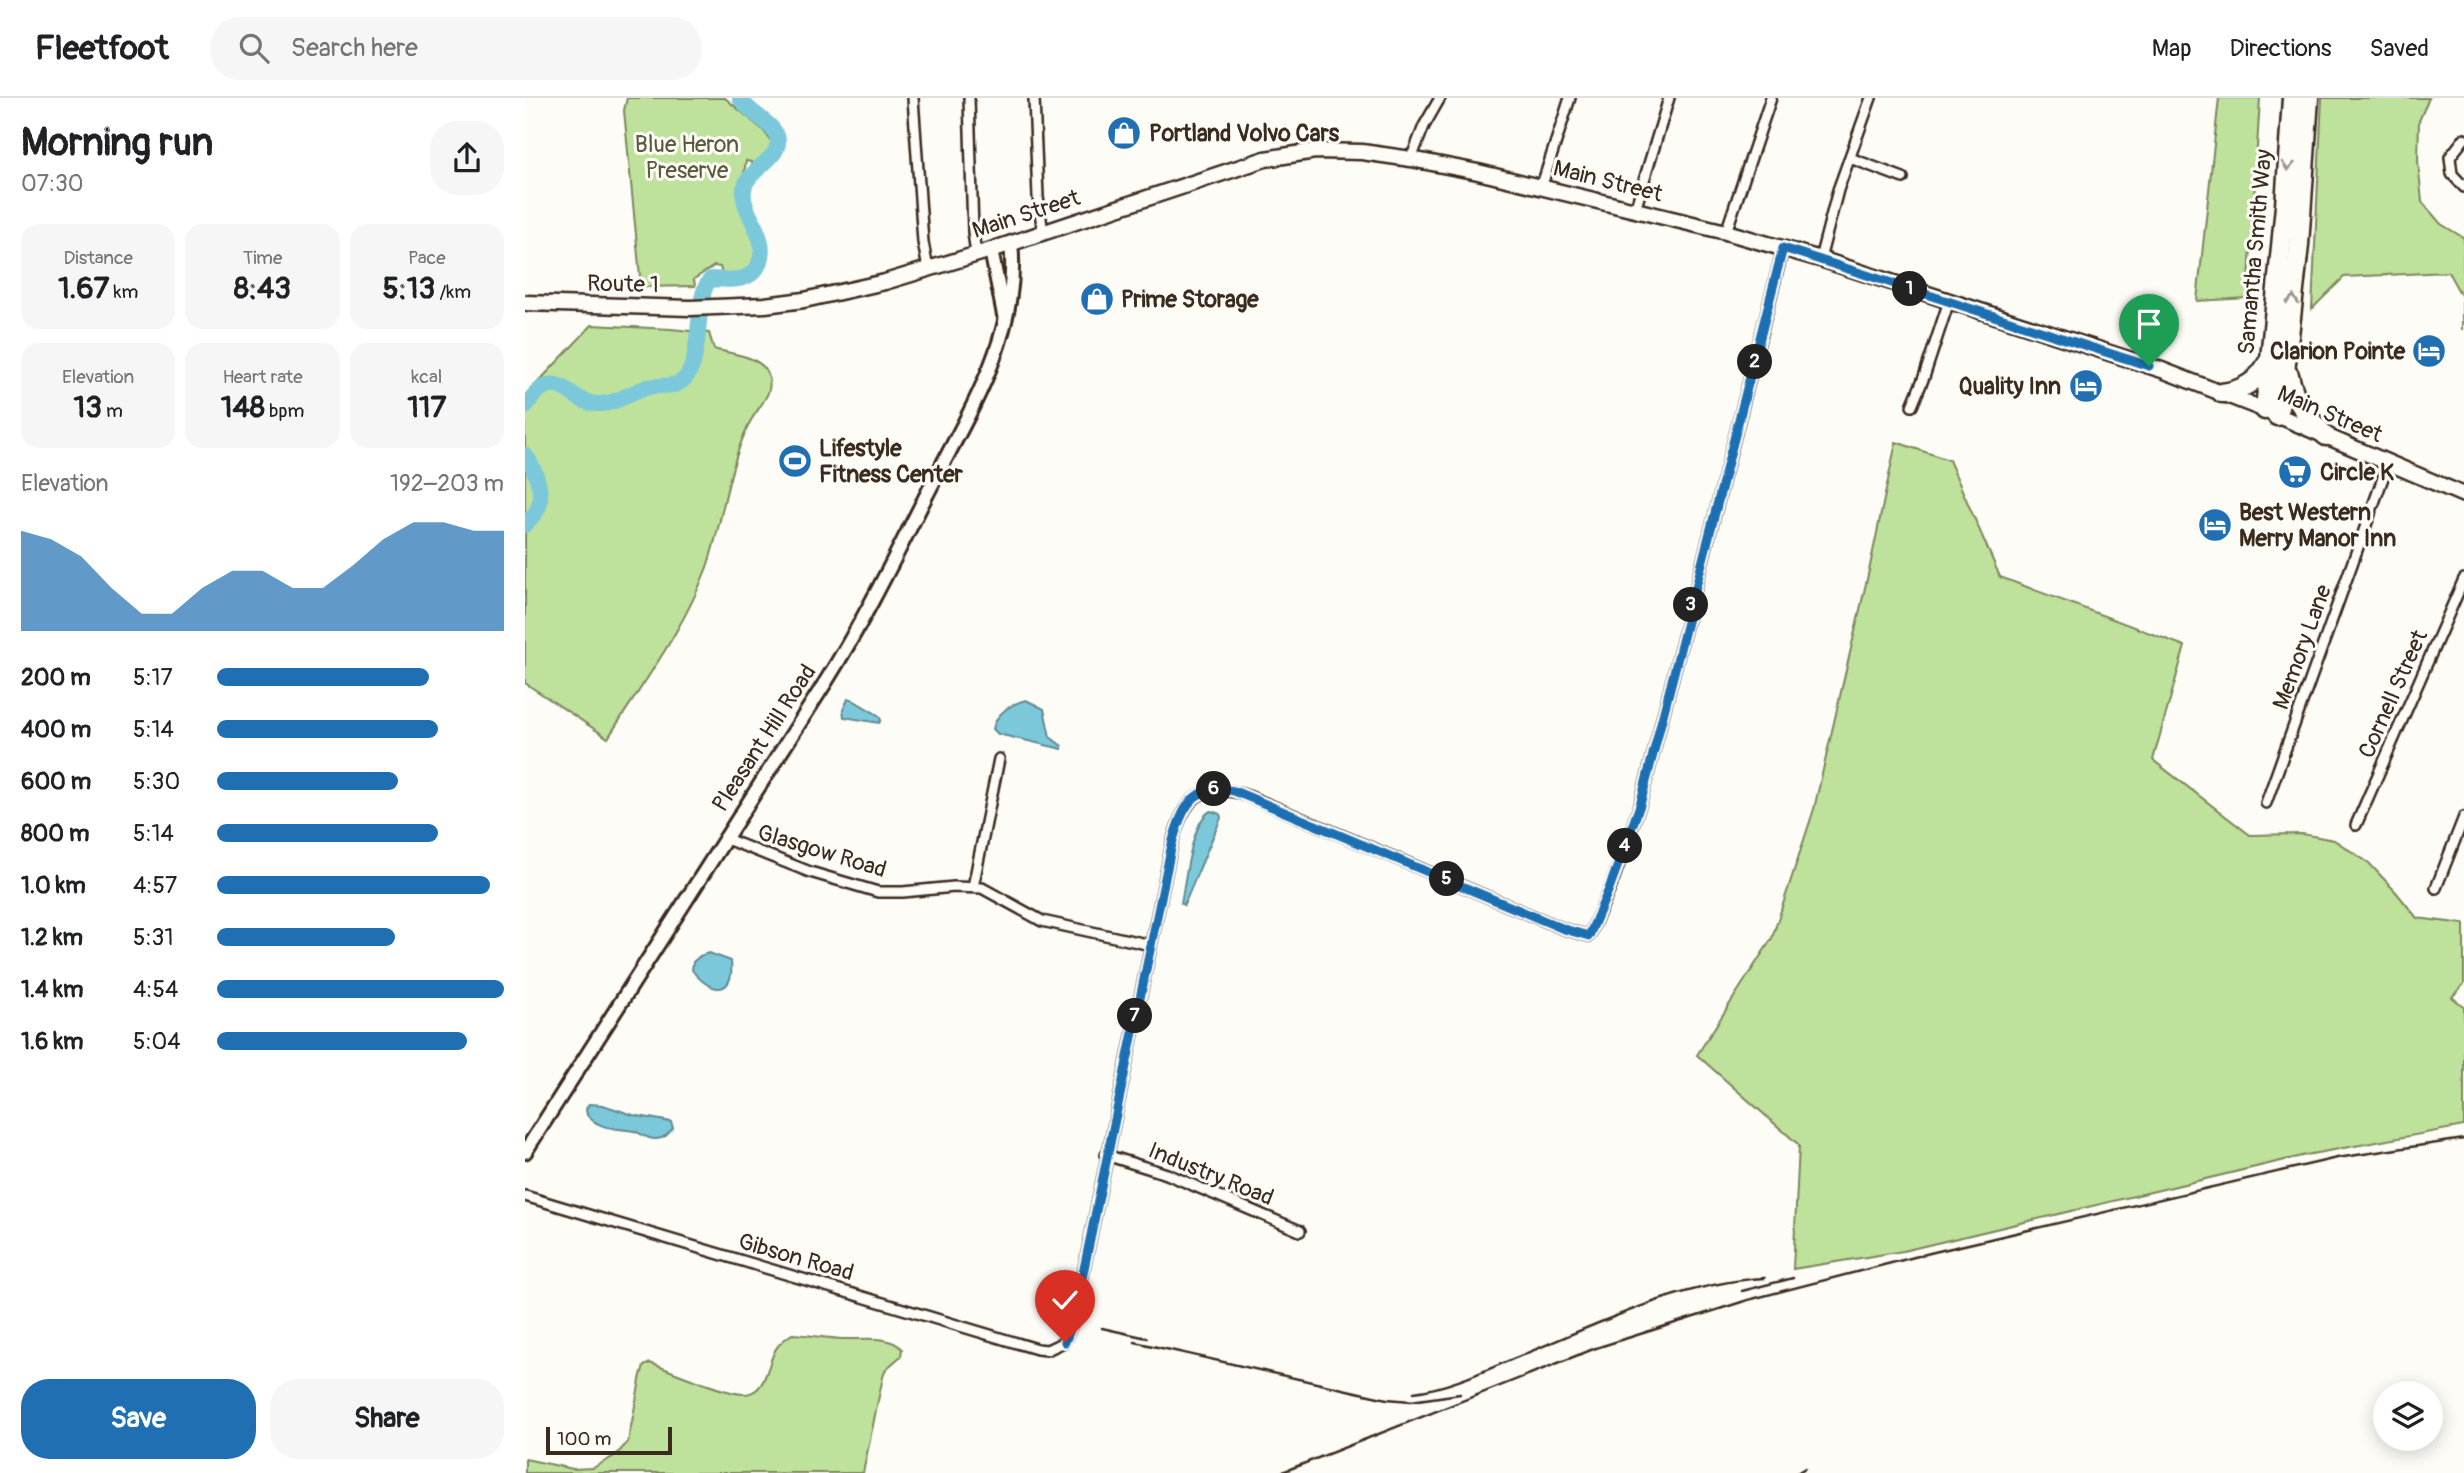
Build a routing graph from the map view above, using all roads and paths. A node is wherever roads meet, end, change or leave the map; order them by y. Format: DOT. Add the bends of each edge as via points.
graph roads {
  1 [pos="913,98"];
  2 [pos="969,98"];
  3 [pos="1034,98"];
  4 [pos="1440,98"];
  5 [pos="1570,98"];
  6 [pos="1669,98"];
  7 [pos="1771,98"];
  8 [pos="1871,98"];
  9 [pos="2292,98"];
  10 [pos="2309,98"];
  11 [pos="2464,139"];
  12 [pos="1411,159"];
  13 [pos="1850,159"];
  14 [pos="1903,178"];
  15 [pos="2464,187"];
  16 [pos="1541,188"];
  17 [pos="1635,210"];
  18 [pos="1726,232"];
  19 [pos="1043,233"];
  20 [pos="1011,243"];
  21 [pos="1783,248"];
  22 [pos="991,250"];
  23 [pos="976,254"];
  24 [pos="1820,259"];
  25 [pos="927,269"];
  26 [pos="1949,301"];
  27 [pos="525,303"];
  28 [pos="720,307"];
  29 [pos="1004,328"];
  30 [pos="2271,352"];
  31 [pos="2286,362"];
  32 [pos="2222,393"];
  33 [pos="1912,406"];
  34 [pos="2271,413"];
  35 [pos="2326,436"];
  36 [pos="2388,464"];
  37 [pos="2464,495"];
  38 [pos="2464,579"];
  39 [pos="999,759"];
  40 [pos="2266,803"];
  41 [pos="2464,817"];
  42 [pos="2356,825"];
  43 [pos="724,838"];
  44 [pos="973,887"];
  45 [pos="2436,888"];
  46 [pos="1151,945"];
  47 [pos="525,1152"];
  48 [pos="1106,1155"];
  49 [pos="525,1196"];
  50 [pos="1300,1231"];
  1 -- 25 [label="street"];
  2 -- 23 [label="street"];
  3 -- 19 [label="street"];
  4 -- 12 [label="street"];
  5 -- 16 [label="street"];
  6 -- 17 [label="street"];
  7 -- 18 [label="street"];
  8 -- 13 [label="street"];
  9 -- 30 [label="highway, Samantha Smith Way, one-way"];
  31 -- 10 [label="highway, Samantha Smith Way, one-way"];
  11 -- 15 [label="street" via="2454,149 2450,166"];
  12 -- 16 [label="main road, Main Street"];
  12 -- 19 [label="main road, Main Street" via="1346,151 1282,155"];
  13 -- 14 [label="street"];
  13 -- 24 [label="street"];
  16 -- 17 [label="main road, Main Street"];
  17 -- 18 [label="main road, Main Street"];
  18 -- 21 [label="main road, Main Street"];
  19 -- 20 [label="main road, Main Street"];
  20 -- 22 [label="main road, Main Street"];
  20 -- 29 [label="street, Pleasant Hill Road" via="1013,285"];
  21 -- 24 [label="main road, Main Street"];
  21 -- 46 [label="street" via="1640,805 1589,936 1248,796 1212,789 1197,796 1177,823"];
  22 -- 23 [label="main road, Main Street"];
  22 -- 29 [label="street, Pleasant Hill Road"];
  23 -- 25 [label="main road, Main Street"];
  24 -- 26 [label="main road, Main Street"];
  25 -- 28 [label="main road, Main Street" via="804,300"];
  26 -- 32 [label="main road, Main Street"];
  26 -- 33 [label="street"];
  27 -- 28 [label="main road, Route 1"];
  29 -- 43 [label="street, Pleasant Hill Road" via="989,372 868,612"];
  30 -- 32 [label="highway" via="2250,384"];
  30 -- 34 [label="highway, Samantha Smith Way"];
  31 -- 34 [label="highway, Samantha Smith Way"];
  31 -- 35 [label="highway" via="2298,402"];
  32 -- 34 [label="main road, Main Street"];
  34 -- 35 [label="main road, Main Street"];
  35 -- 36 [label="main road, Main Street"];
  36 -- 37 [label="main road, Main Street"];
  36 -- 40 [label="street, Memory Lane"];
  38 -- 42 [label="street, Cornell Street"];
  39 -- 44 [label="street"];
  41 -- 45 [label="street"];
  43 -- 44 [label="street, Glasgow Road" via="810,872 878,892"];
  43 -- 47 [label="street, Pleasant Hill Road"];
  44 -- 46 [label="street, Glasgow Road" via="988,890 1042,921"];
  46 -- 48 [label="street"];
  48 -- 49 [label="street, Gibson Road" via="1073,1322 1068,1338 1047,1350"];
  48 -- 50 [label="street, Industry Road" via="1167,1174"];
}
